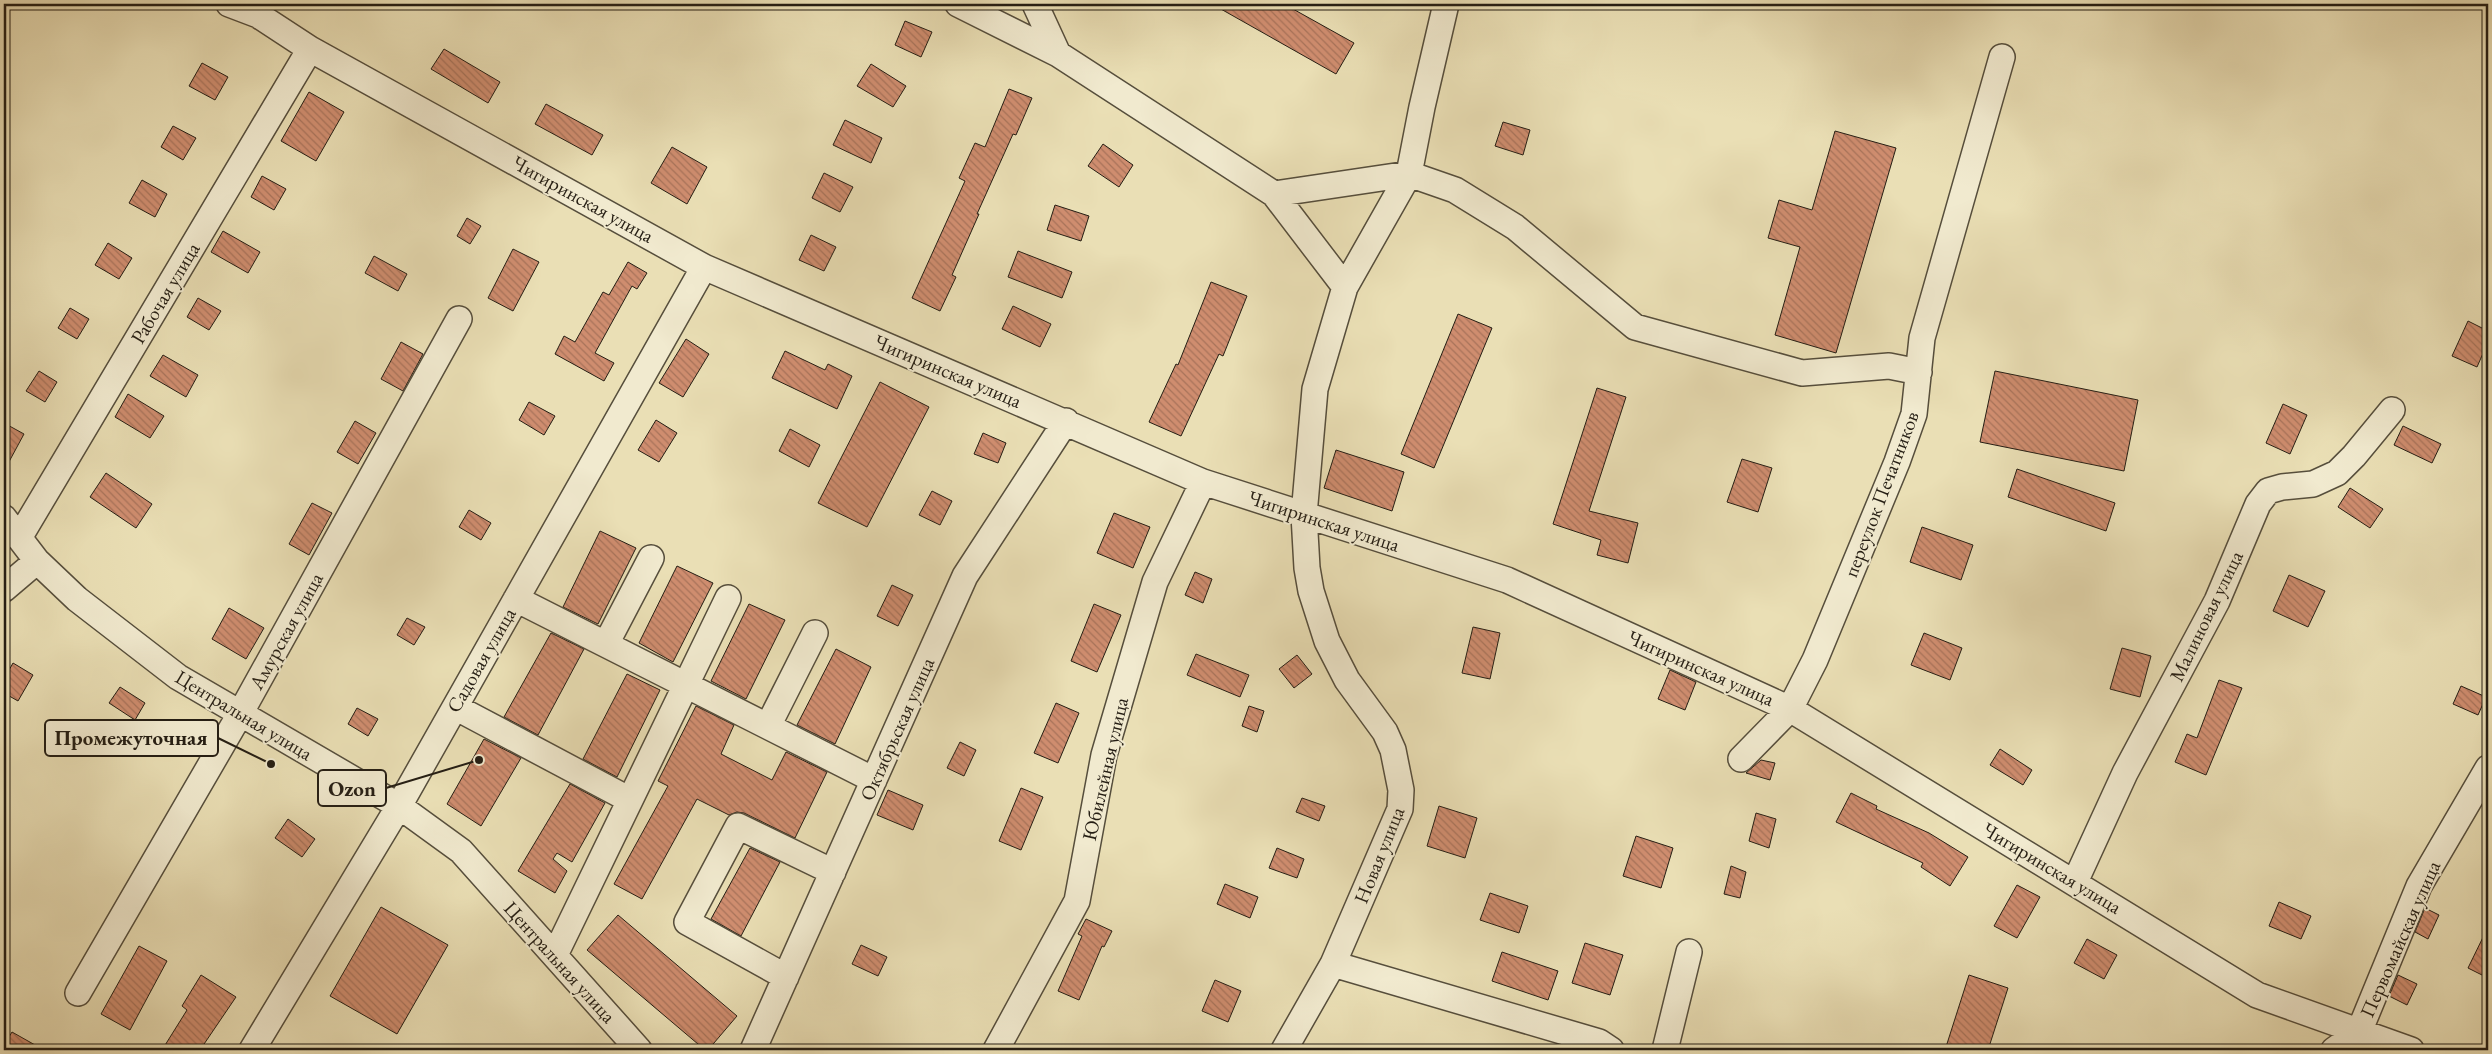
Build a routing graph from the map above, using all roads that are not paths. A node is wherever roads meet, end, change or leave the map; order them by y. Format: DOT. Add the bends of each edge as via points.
graph roads {
  1 [pos="229,4"];
  2 [pos="958,4"];
  3 [pos="1034,4"];
  4 [pos="1446,4"];
  5 [pos="261,9"];
  6 [pos="310,49"];
  7 [pos="1058,54"];
  8 [pos="2002,57"];
  9 [pos="1409,174"];
  10 [pos="1274,194"];
  11 [pos="704,267"];
  12 [pos="1345,287"];
  13 [pos="459,319"];
  14 [pos="1919,372"];
  15 [pos="2392,410"];
  16 [pos="1066,421"];
  17 [pos="1203,482"];
  18 [pos="1304,515"];
  19 [pos="4,518"];
  20 [pos="19,538"];
  21 [pos="651,558"];
  22 [pos="37,561"];
  23 [pos="4,589"];
  24 [pos="728,598"];
  25 [pos="516,599"];
  26 [pos="815,633"];
  27 [pos="606,644"];
  28 [pos="686,685"];
  29 [pos="455,707"];
  30 [pos="1790,709"];
  31 [pos="240,714"];
  32 [pos="768,726"];
  33 [pos="1741,759"];
  34 [pos="2488,768"];
  35 [pos="874,780"];
  36 [pos="630,800"];
  37 [pos="399,806"];
  38 [pos="833,872"];
  39 [pos="2074,882"];
  40 [pos="1689,952"];
  41 [pos="555,955"];
  42 [pos="1332,964"];
  43 [pos="786,977"];
  44 [pos="78,993"];
  45 [pos="2359,1032"];
  46 [pos="252,1050"];
  47 [pos="639,1050"];
  48 [pos="753,1050"];
  49 [pos="996,1050"];
  50 [pos="1284,1050"];
  51 [pos="1611,1050"];
  52 [pos="1665,1050"];
  53 [pos="2334,1050"];
  54 [pos="2411,1050"];
  1 -- 5 [label="street, Чигиринская улица"];
  2 -- 7 [label="street"];
  3 -- 7 [label="street"];
  4 -- 9 [label="street, Новая улица"];
  5 -- 6 [label="street, Чигиринская улица"];
  6 -- 11 [label="street, Чигиринская улица"];
  6 -- 20 [label="street, Рабочая улица"];
  7 -- 10 [label="street"];
  8 -- 14 [label="street, переулок Печатников" via="1922,338"];
  9 -- 10 [label="street"];
  9 -- 12 [label="street, Новая улица"];
  9 -- 14 [label="street" via="1455,190 1515,227 1635,327 1802,373 1889,366"];
  10 -- 12 [label="street"];
  11 -- 16 [label="street, Чигиринская улица"];
  11 -- 25 [label="street, Садовая улица"];
  12 -- 18 [label="street, Новая улица" via="1315,389"];
  13 -- 31 [label="street, Амурская улица"];
  14 -- 30 [label="street, переулок Печатников" via="1914,414 1897,462 1815,660"];
  15 -- 39 [label="street, Малиновая улица" via="2337,473 2313,484 2268,491 2258,504 2217,601 2125,773"];
  16 -- 17 [label="street, Чигиринская улица"];
  16 -- 35 [label="street, Октябрьская улица" via="965,576"];
  17 -- 18 [label="street, Чигиринская улица"];
  17 -- 49 [label="street, Юбилейная улица" via="1155,582 1104,755 1077,900"];
  18 -- 30 [label="street, Чигиринская улица" via="1507,580"];
  18 -- 42 [label="street, Новая улица" via="1311,591 1327,641 1346,680 1385,732 1393,750 1402,799"];
  19 -- 20 [label="street, Центральная улица"];
  20 -- 22 [label="street, Центральная улица"];
  21 -- 27 [label="street"];
  22 -- 23 [label="street"];
  22 -- 31 [label="street, Центральная улица" via="77,599 178,677"];
  24 -- 28 [label="street"];
  25 -- 27 [label="street"];
  25 -- 29 [label="street, Садовая улица"];
  26 -- 32 [label="street"];
  27 -- 28 [label="street"];
  28 -- 32 [label="street"];
  28 -- 36 [label="street"];
  29 -- 36 [label="street"];
  29 -- 37 [label="street, Садовая улица"];
  30 -- 33 [label="street, переулок Печатников"];
  30 -- 39 [label="street, Чигиринская улица"];
  31 -- 37 [label="street, Центральная улица"];
  31 -- 44 [label="street, Амурская улица"];
  32 -- 35 [label="street"];
  34 -- 45 [label="street, Первомайская улица" via="2419,886"];
  35 -- 38 [label="street, Октябрьская улица"];
  36 -- 41 [label="street"];
  37 -- 41 [label="street, Центральная улица" via="461,851"];
  37 -- 46 [label="street, Садовая улица"];
  38 -- 43 [label="street, Октябрьская улица"];
  38 -- 43 [label="street" via="738,826 687,922"];
  39 -- 45 [label="street, Чигиринская улица" via="2257,995"];
  40 -- 52 [label="street"];
  41 -- 47 [label="street, Центральная улица"];
  42 -- 50 [label="street, Новая улица"];
  42 -- 51 [label="street" via="1599,1042"];
  43 -- 48 [label="street, Октябрьская улица"];
  45 -- 53 [label="street, Первомайская улица"];
  45 -- 54 [label="street, Чигиринская улица"];
}
